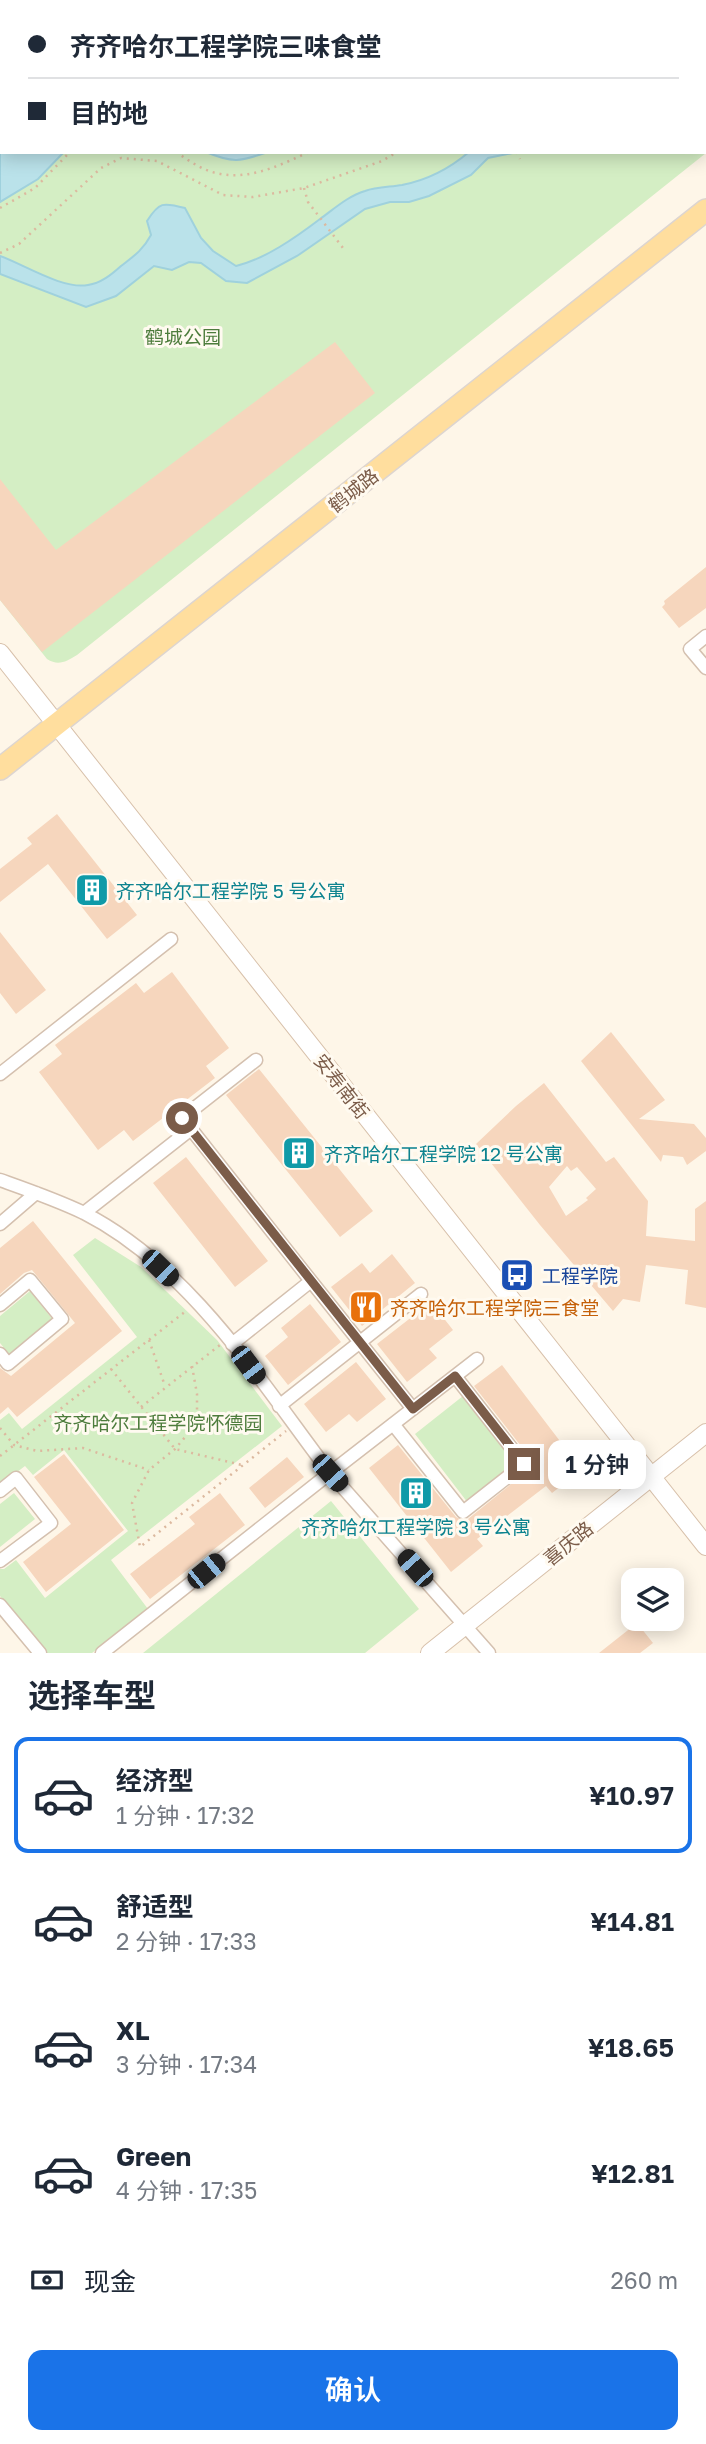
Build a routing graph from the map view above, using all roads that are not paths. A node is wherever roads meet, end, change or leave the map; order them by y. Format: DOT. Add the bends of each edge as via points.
graph roads {
  1 [pos="706,210"];
  2 [pos="706,636"];
  3 [pos="0,653"];
  4 [pos="706,668"];
  5 [pos="56,724"];
  6 [pos="0,769"];
  7 [pos="171,939"];
  8 [pos="256,1060"];
  9 [pos="0,1074"];
  10 [pos="191,1129"];
  11 [pos="0,1180"];
  12 [pos="36,1194"];
  13 [pos="84,1213"];
  14 [pos="0,1224"];
  15 [pos="311,1281"];
  16 [pos="421,1294"];
  17 [pos="0,1305"];
  18 [pos="230,1341"];
  19 [pos="360,1342"];
  20 [pos="0,1354"];
  21 [pos="477,1359"];
  22 [pos="455,1376"];
  23 [pos="279,1406"];
  24 [pos="413,1409"];
  25 [pos="393,1424"];
  26 [pos="706,1433"];
  27 [pos="330,1473"];
  28 [pos="650,1477"];
  29 [pos="0,1490"];
  30 [pos="706,1546"];
  31 [pos="0,1561"];
  32 [pos="0,1605"];
  33 [pos="465,1625"];
  34 [pos="40,1653"];
  35 [pos="102,1653"];
  36 [pos="430,1653"];
  37 [pos="489,1653"];
  1 -- 5 [label="main road, 鹤城路"];
  2 -- 4 [label="street" via="690,649"];
  3 -- 5 [label="street, 安寿南街"];
  5 -- 6 [label="main road, 鹤城路"];
  5 -- 28 [label="street, 安寿南街"];
  7 -- 9 [label="street"];
  8 -- 10 [label="street" via="182,1118"];
  10 -- 13 [label="street"];
  10 -- 15 [label="street"];
  11 -- 12 [label="street"];
  12 -- 13 [label="street"];
  12 -- 14 [label="street"];
  13 -- 18 [label="street" via="142,1251 211,1316"];
  15 -- 18 [label="street"];
  15 -- 19 [label="street"];
  16 -- 19 [label="street"];
  17 -- 20 [label="street" via="30,1280 62,1319 8,1364"];
  18 -- 23 [label="street"];
  19 -- 23 [label="street"];
  19 -- 24 [label="street"];
  21 -- 22 [label="street"];
  22 -- 24 [label="street"];
  22 -- 25 [label="street" via="524,1464 463,1512"];
  23 -- 27 [label="street"];
  24 -- 25 [label="street"];
  25 -- 27 [label="street"];
  26 -- 28 [label="street, 喜庆路"];
  27 -- 33 [label="street"];
  27 -- 35 [label="street"];
  28 -- 30 [label="street, 安寿南街"];
  28 -- 33 [label="street, 喜庆路"];
  29 -- 31 [label="street" via="16,1478 51,1523"];
  32 -- 34 [label="street"];
  33 -- 36 [label="street, 喜庆路"];
  33 -- 37 [label="street"];
}
